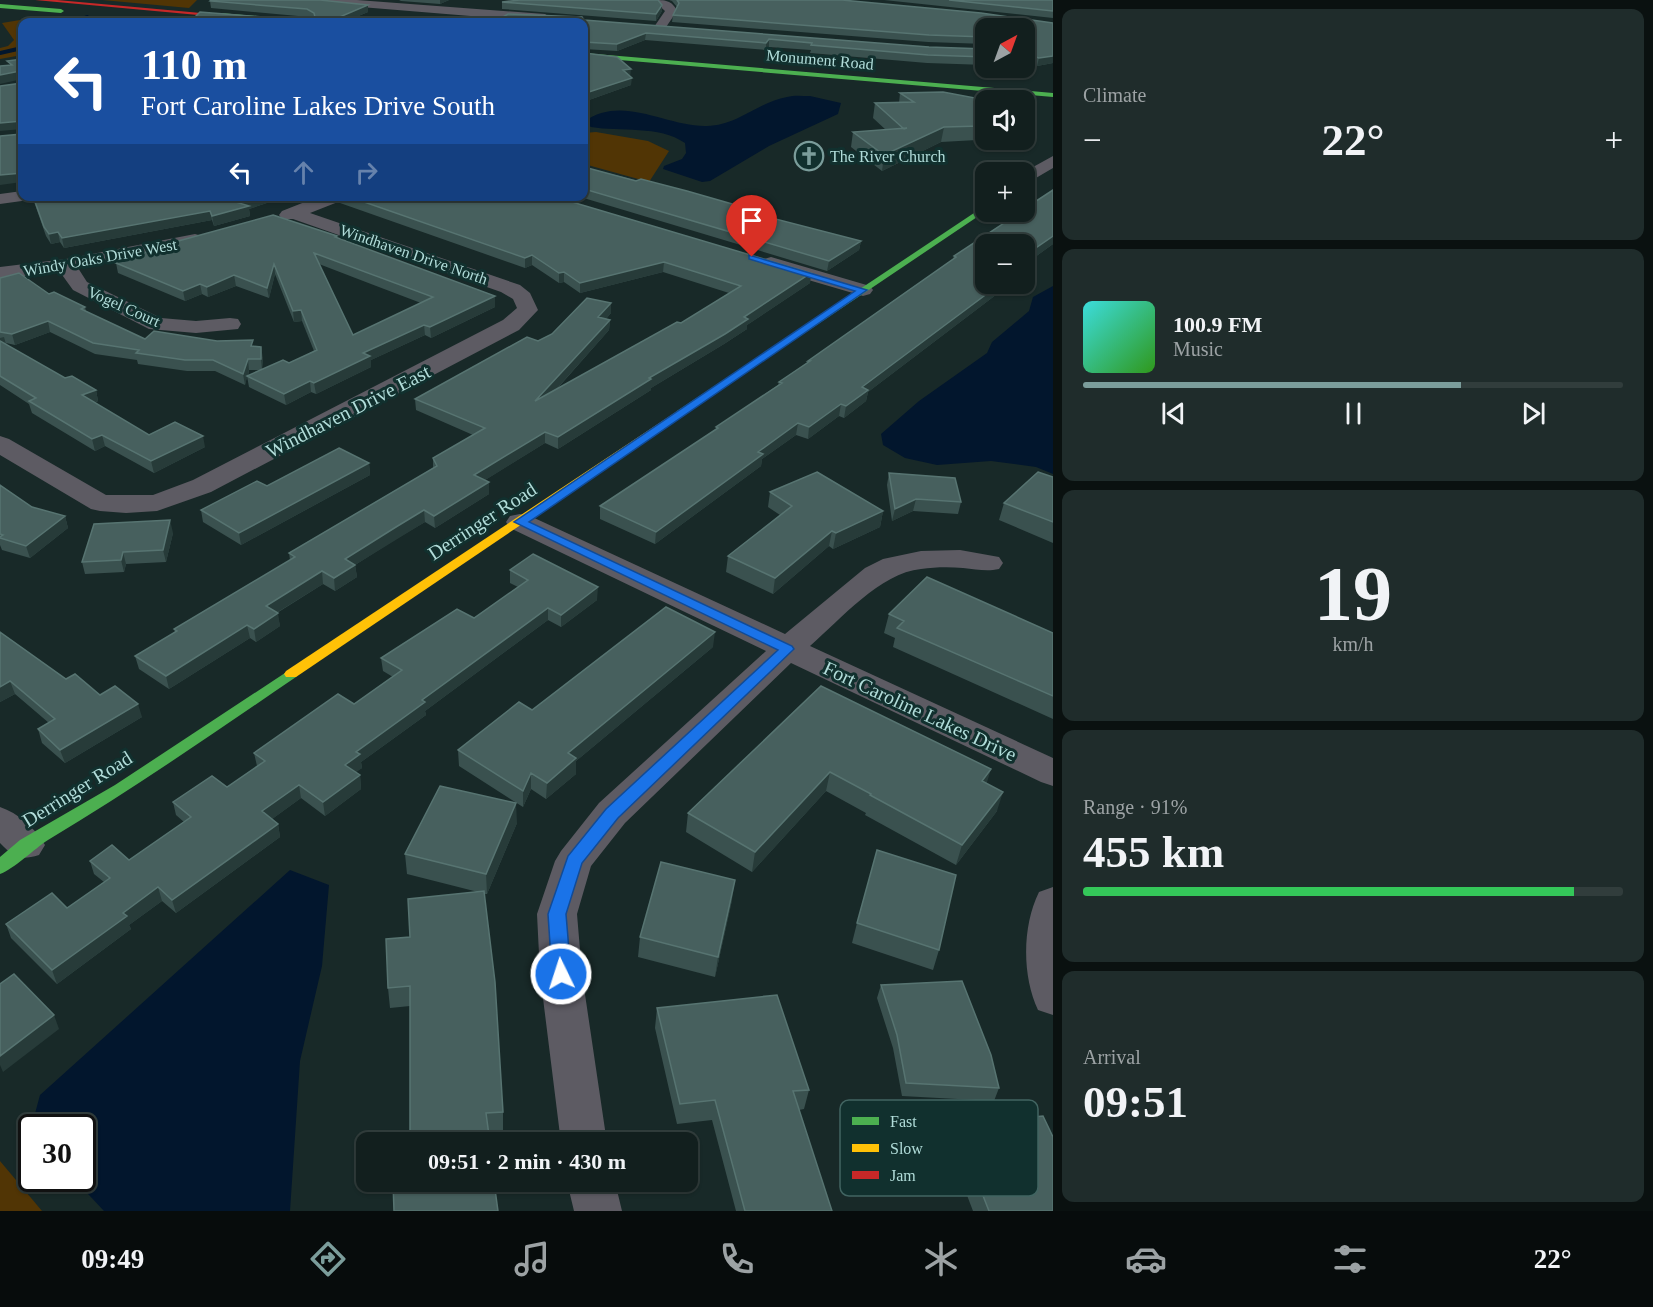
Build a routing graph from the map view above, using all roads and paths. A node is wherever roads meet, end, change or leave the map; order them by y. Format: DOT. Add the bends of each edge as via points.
graph roads {
  1 [pos="38,0"];
  2 [pos="312,0"];
  3 [pos="659,0"];
  4 [pos="0,6"];
  5 [pos="461,6"];
  6 [pos="150,18"];
  7 [pos="259,18"];
  8 [pos="446,18"];
  9 [pos="546,18"];
  10 [pos="660,27"];
  11 [pos="588,45"];
  12 [pos="588,55"];
  13 [pos="1053,84"];
  14 [pos="1053,95"];
  15 [pos="1053,161"];
  16 [pos="1035,173"];
  17 [pos="18,197"];
  18 [pos="0,199"];
  19 [pos="324,201"];
  20 [pos="293,213"];
  21 [pos="975,214"];
  22 [pos="271,220"];
  23 [pos="209,237"];
  24 [pos="748,256"];
  25 [pos="66,265"];
  26 [pos="0,273"];
  27 [pos="863,290"];
  28 [pos="527,304"];
  29 [pos="230,324"];
  30 [pos="0,444"];
  31 [pos="520,522"];
  32 [pos="989,563"];
  33 [pos="787,649"];
  34 [pos="1053,773"];
  35 [pos="0,821"];
  36 [pos="13,856"];
  37 [pos="1053,903"];
  38 [pos="1053,997"];
  39 [pos="583,1132"];
  40 [pos="593,1192"];
  41 [pos="598,1211"];
  1 -- 7 [label="main road"];
  2 -- 5 [label="street"];
  3 -- 10 [label="street" via="671,11"];
  4 -- 6 [label="main road"];
  5 -- 8 [label="street"];
  5 -- 9 [label="street"];
  11 -- 13 [label="main road, Monument Road"];
  12 -- 14 [label="main road, Monument Road"];
  15 -- 16 [label="street"];
  17 -- 18 [label="street"];
  19 -- 20 [label="street"];
  20 -- 22 [label="street"];
  20 -- 28 [label="street, Windhaven Drive North" via="503,286 520,293"];
  21 -- 27 [label="main road, Derringer Road"];
  23 -- 25 [label="street, Windy Oaks Drive West"];
  24 -- 27 [label="street"];
  25 -- 26 [label="street, Windy Oaks Drive West"];
  25 -- 29 [label="street, Vogel Court" via="80,286 157,324"];
  27 -- 31 [label="main road, Derringer Road"];
  28 -- 30 [label="street, Windhaven Drive East" via="525,315 501,331 202,486 157,502 100,503"];
  31 -- 33 [label="street, Fort Caroline Lakes Drive"];
  31 -- 36 [label="main road, Derringer Road"];
  32 -- 33 [label="street" via="950,559 893,565 856,588"];
  33 -- 34 [label="street, Fort Caroline Lakes Drive"];
  33 -- 39 [label="street" via="612,813 574,861 557,914"];
  35 -- 36 [label="street"];
  37 -- 38 [label="street" via="1047,959 1047,979"];
  40 -- 41 [label="street"];
}
